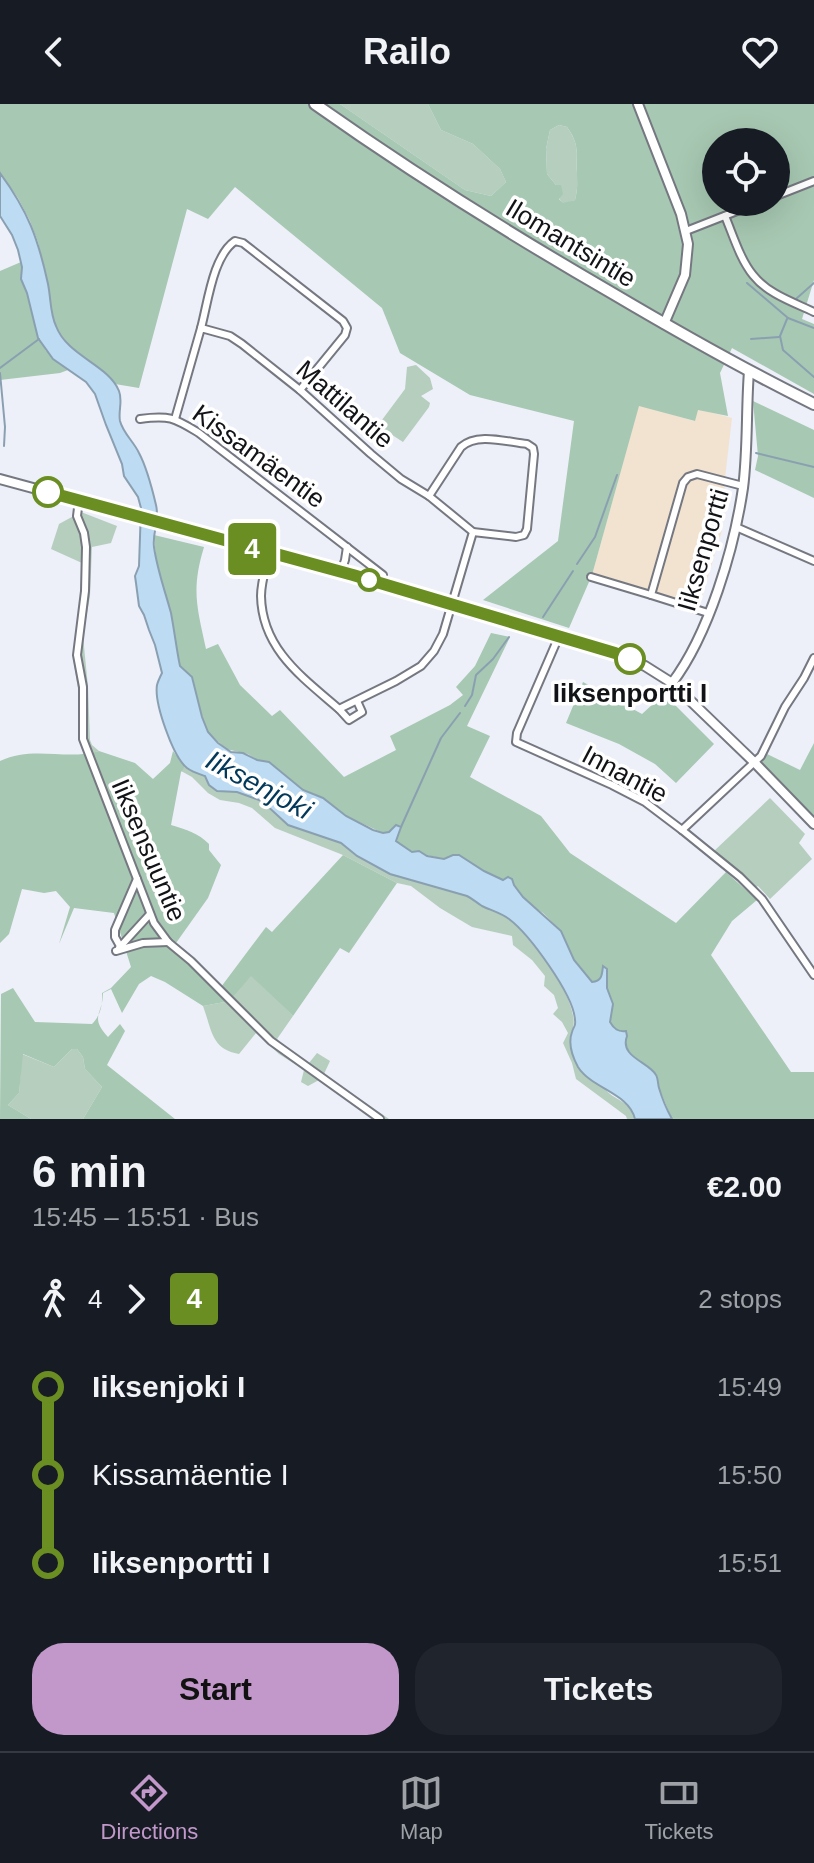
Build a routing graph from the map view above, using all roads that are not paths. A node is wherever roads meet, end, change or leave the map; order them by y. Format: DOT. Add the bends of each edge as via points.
graph roads {
  1 [pos="315,104"];
  2 [pos="638,104"];
  3 [pos="814,181"];
  4 [pos="790,190"];
  5 [pos="725,216"];
  6 [pos="686,231"];
  7 [pos="814,312"];
  8 [pos="664,324"];
  9 [pos="201,328"];
  10 [pos="749,371"];
  11 [pos="300,390"];
  12 [pos="814,404"];
  13 [pos="140,419"];
  14 [pos="175,419"];
  15 [pos="0,479"];
  16 [pos="743,486"];
  17 [pos="429,496"];
  18 [pos="79,500"];
  19 [pos="736,527"];
  20 [pos="473,532"];
  21 [pos="347,547"];
  22 [pos="269,553"];
  23 [pos="814,561"];
  24 [pos="341,572"];
  25 [pos="383,575"];
  26 [pos="591,577"];
  27 [pos="651,595"];
  28 [pos="452,605"];
  29 [pos="708,613"];
  30 [pos="559,636"];
  31 [pos="814,658"];
  32 [pos="672,683"];
  33 [pos="357,701"];
  34 [pos="339,709"];
  35 [pos="755,763"];
  36 [pos="814,824"];
  37 [pos="682,830"];
  38 [pos="138,879"];
  39 [pos="150,914"];
  40 [pos="168,942"];
  41 [pos="120,946"];
  42 [pos="814,975"];
  43 [pos="380,1119"];
  1 -- 8 [label="main road, Ilomantsintie" via="517,238"];
  2 -- 6 [label="street"];
  3 -- 4 [label="street"];
  5 -- 6 [label="street"];
  5 -- 7 [label="street" via="753,275 770,291"];
  6 -- 8 [label="street" via="685,275"];
  8 -- 10 [label="main road, Ilomantsintie"];
  9 -- 11 [label="street, Mattilantie" via="230,336"];
  9 -- 11 [label="street" via="220,258 235,241 243,243 347,328"];
  9 -- 14 [label="street"];
  10 -- 12 [label="main road, Ilomantsintie"];
  10 -- 16 [label="street, Iiksenportti"];
  11 -- 17 [label="street, Mattilantie" via="401,479"];
  13 -- 14 [label="street, Kissamäentie"];
  14 -- 21 [label="street, Kissamäentie"];
  15 -- 18 [label="street"];
  16 -- 19 [label="street, Iiksenportti"];
  16 -- 27 [label="street" via="697,474 688,477"];
  17 -- 20 [label="street, Mattilantie"];
  17 -- 20 [label="street" via="467,441 533,448 524,535"];
  18 -- 22 [label="street"];
  18 -- 38 [label="street, Iiksensuuntie" via="86,558 77,661 83,739"];
  19 -- 23 [label="street"];
  19 -- 29 [label="street, Iiksenportti"];
  20 -- 28 [label="street"];
  21 -- 24 [label="street"];
  21 -- 25 [label="street, Kissamäentie"];
  22 -- 24 [label="street"];
  22 -- 34 [label="street" via="261,594 271,639 289,665"];
  24 -- 28 [label="street"];
  26 -- 27 [label="street"];
  27 -- 29 [label="street"];
  28 -- 30 [label="street"];
  28 -- 33 [label="street" via="443,634 421,666"];
  29 -- 32 [label="street, Iiksenportti" via="691,655"];
  30 -- 32 [label="street" via="615,653"];
  30 -- 37 [label="street, Innantie" via="516,742 645,802"];
  31 -- 35 [label="street"];
  32 -- 35 [label="street"];
  33 -- 34 [label="street"];
  33 -- 34 [label="street" via="362,712 349,720"];
  35 -- 36 [label="street"];
  35 -- 37 [label="street"];
  37 -- 42 [label="street, Innantie" via="762,899"];
  38 -- 39 [label="street, Iiksensuuntie"];
  38 -- 41 [label="street" via="115,930"];
  39 -- 40 [label="street, Iiksensuuntie"];
  39 -- 41 [label="street"];
  40 -- 41 [label="street" via="116,951"];
  40 -- 43 [label="street, Iiksensuuntie" via="271,1041"];
}
